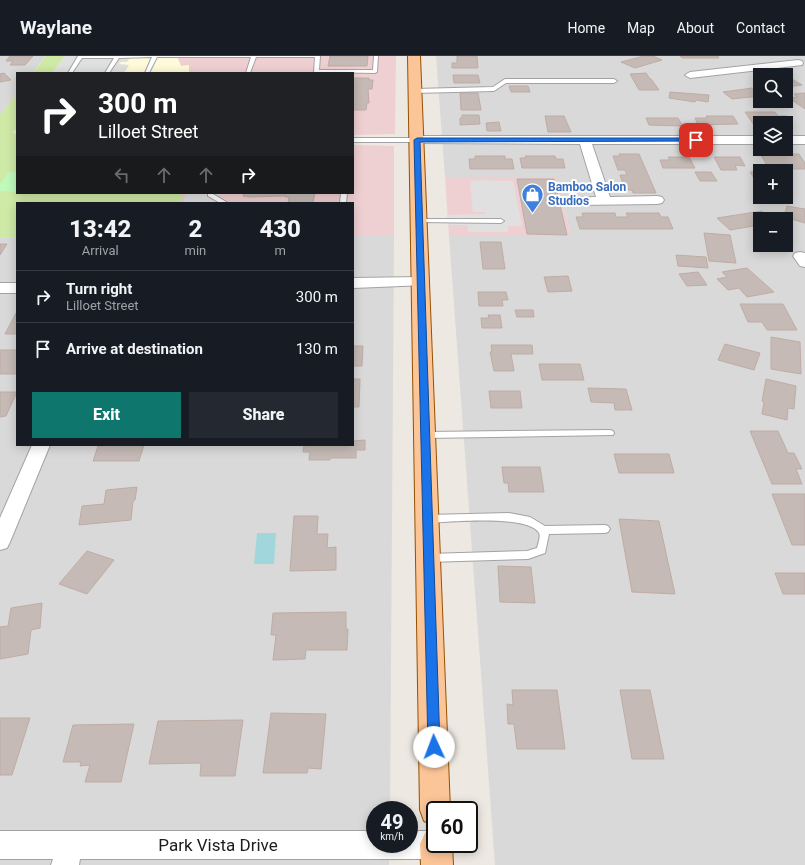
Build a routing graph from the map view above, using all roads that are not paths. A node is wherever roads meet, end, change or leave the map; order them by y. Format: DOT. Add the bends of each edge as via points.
graph roads {
  1 [pos="155,56"];
  2 [pos="254,56"];
  3 [pos="318,56"];
  4 [pos="376,56"];
  5 [pos="414,56"];
  6 [pos="787,56"];
  7 [pos="117,57"];
  8 [pos="802,65"];
  9 [pos="71,72"];
  10 [pos="108,72"];
  11 [pos="147,72"];
  12 [pos="248,72"];
  13 [pos="690,75"];
  14 [pos="614,81"];
  15 [pos="415,91"];
  16 [pos="354,140"];
  17 [pos="417,140"];
  18 [pos="585,140"];
  19 [pos="753,140"];
  20 [pos="793,140"];
  21 [pos="805,140"];
  22 [pos="210,194"];
  23 [pos="604,200"];
  24 [pos="657,200"];
  25 [pos="577,201"];
  26 [pos="223,202"];
  27 [pos="420,221"];
  28 [pos="501,221"];
  29 [pos="421,282"];
  30 [pos="354,283"];
  31 [pos="0,288"];
  32 [pos="16,288"];
  33 [pos="610,433"];
  34 [pos="425,435"];
  35 [pos="41,446"];
  36 [pos="427,519"];
  37 [pos="605,529"];
  38 [pos="543,530"];
  39 [pos="0,542"];
  40 [pos="428,558"];
  41 [pos="436,801"];
  42 [pos="0,845"];
  43 [pos="426,851"];
  44 [pos="67,855"];
  1 -- 2 [label="lane"];
  1 -- 7 [label="lane"];
  1 -- 11 [label="lane"];
  2 -- 3 [label="lane"];
  2 -- 12 [label="lane"];
  3 -- 4 [label="lane" via="316,71 375,72"];
  5 -- 15 [label="main road"];
  6 -- 8 [label="street"];
  7 -- 9 [label="lane" via="80,57"];
  7 -- 10 [label="lane"];
  8 -- 13 [label="street"];
  14 -- 15 [label="lane" via="505,82 494,89"];
  15 -- 17 [label="main road"];
  16 -- 17 [label="lane"];
  17 -- 18 [label="street"];
  17 -- 27 [label="main road"];
  18 -- 19 [label="street"];
  18 -- 23 [label="street"];
  20 -- 21 [label="street"];
  22 -- 26 [label="lane"];
  23 -- 24 [label="street"];
  23 -- 25 [label="street"];
  27 -- 28 [label="lane"];
  27 -- 29 [label="main road"];
  29 -- 30 [label="street"];
  29 -- 34 [label="main road"];
  31 -- 32 [label="street"];
  33 -- 34 [label="lane"];
  34 -- 36 [label="main road"];
  35 -- 39 [label="street"];
  36 -- 38 [label="lane" via="509,517 527,520"];
  36 -- 40 [label="main road"];
  37 -- 38 [label="lane"];
  38 -- 40 [label="lane" via="545,535 541,550 528,555"];
  40 -- 41 [label="main road"];
  42 -- 44 [label="street, Park Vista Drive"];
  43 -- 44 [label="street, Park Vista Drive"];
}
